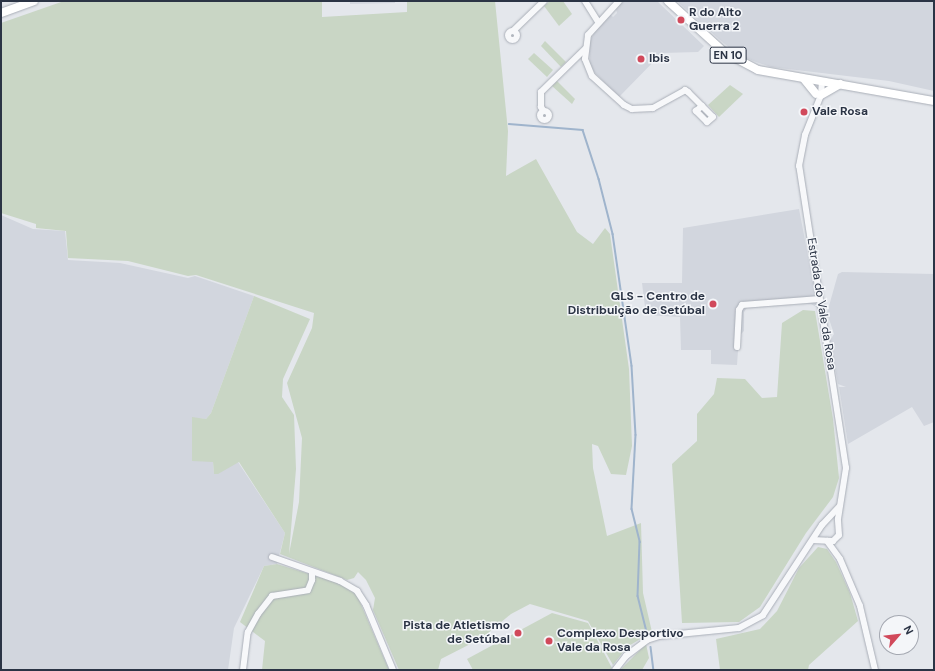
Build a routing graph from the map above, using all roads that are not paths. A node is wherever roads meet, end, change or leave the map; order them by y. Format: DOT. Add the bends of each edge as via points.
graph roads {
  1 [pos="34,1"];
  2 [pos="544,1"];
  3 [pos="584,1"];
  4 [pos="618,1"];
  5 [pos="668,1"];
  6 [pos="1,13"];
  7 [pos="598,22"];
  8 [pos="513,30"];
  9 [pos="585,49"];
  10 [pos="804,79"];
  11 [pos="822,82"];
  12 [pos="840,84"];
  13 [pos="819,95"];
  14 [pos="934,101"];
  15 [pos="702,106"];
  16 [pos="543,110"];
  17 [pos="820,299"];
  18 [pos="737,347"];
  19 [pos="842,503"];
  20 [pos="827,522"];
  21 [pos="839,526"];
  22 [pos="820,528"];
  23 [pos="838,538"];
  24 [pos="813,540"];
  25 [pos="826,540"];
  26 [pos="272,557"];
  27 [pos="840,559"];
  28 [pos="312,572"];
  29 [pos="243,670"];
  30 [pos="393,670"];
  31 [pos="615,670"];
  32 [pos="875,670"];
  1 -- 6 [label="main road"];
  2 -- 8 [label="street"];
  3 -- 7 [label="street"];
  4 -- 7 [label="street"];
  5 -- 10 [label="main road, EN 10" via="733,58 758,70"];
  7 -- 9 [label="street" via="588,35"];
  9 -- 15 [label="street" via="584,59 592,76 624,106 639,110 653,108 685,90"];
  9 -- 16 [label="street" via="541,92"];
  10 -- 11 [label="main road, EN 10"];
  10 -- 13 [label="main road"];
  11 -- 12 [label="main road, EN 10"];
  11 -- 13 [label="street, Estrada do Vale da Rosa"];
  12 -- 13 [label="main road"];
  12 -- 14 [label="main road, EN 10"];
  13 -- 17 [label="street, Estrada do Vale da Rosa" via="801,150 799,166"];
  17 -- 18 [label="street" via="742,305 739,310"];
  17 -- 19 [label="street, Estrada do Vale da Rosa" via="844,440 846,468"];
  19 -- 20 [label="street"];
  19 -- 21 [label="street, Estrada do Vale da Rosa"];
  20 -- 21 [label="street" via="834,522"];
  20 -- 22 [label="street"];
  21 -- 23 [label="street"];
  22 -- 24 [label="street"];
  22 -- 25 [label="street" via="820,534"];
  23 -- 25 [label="street"];
  23 -- 27 [label="street"];
  24 -- 25 [label="street"];
  24 -- 31 [label="street" via="770,608 752,623 739,628 659,636 635,647"];
  25 -- 27 [label="street"];
  26 -- 28 [label="street"];
  27 -- 32 [label="street" via="863,615"];
  28 -- 29 [label="street" via="308,590 278,594 268,600 258,614 248,632"];
  28 -- 30 [label="street" via="340,581 357,592 366,605"];
}
